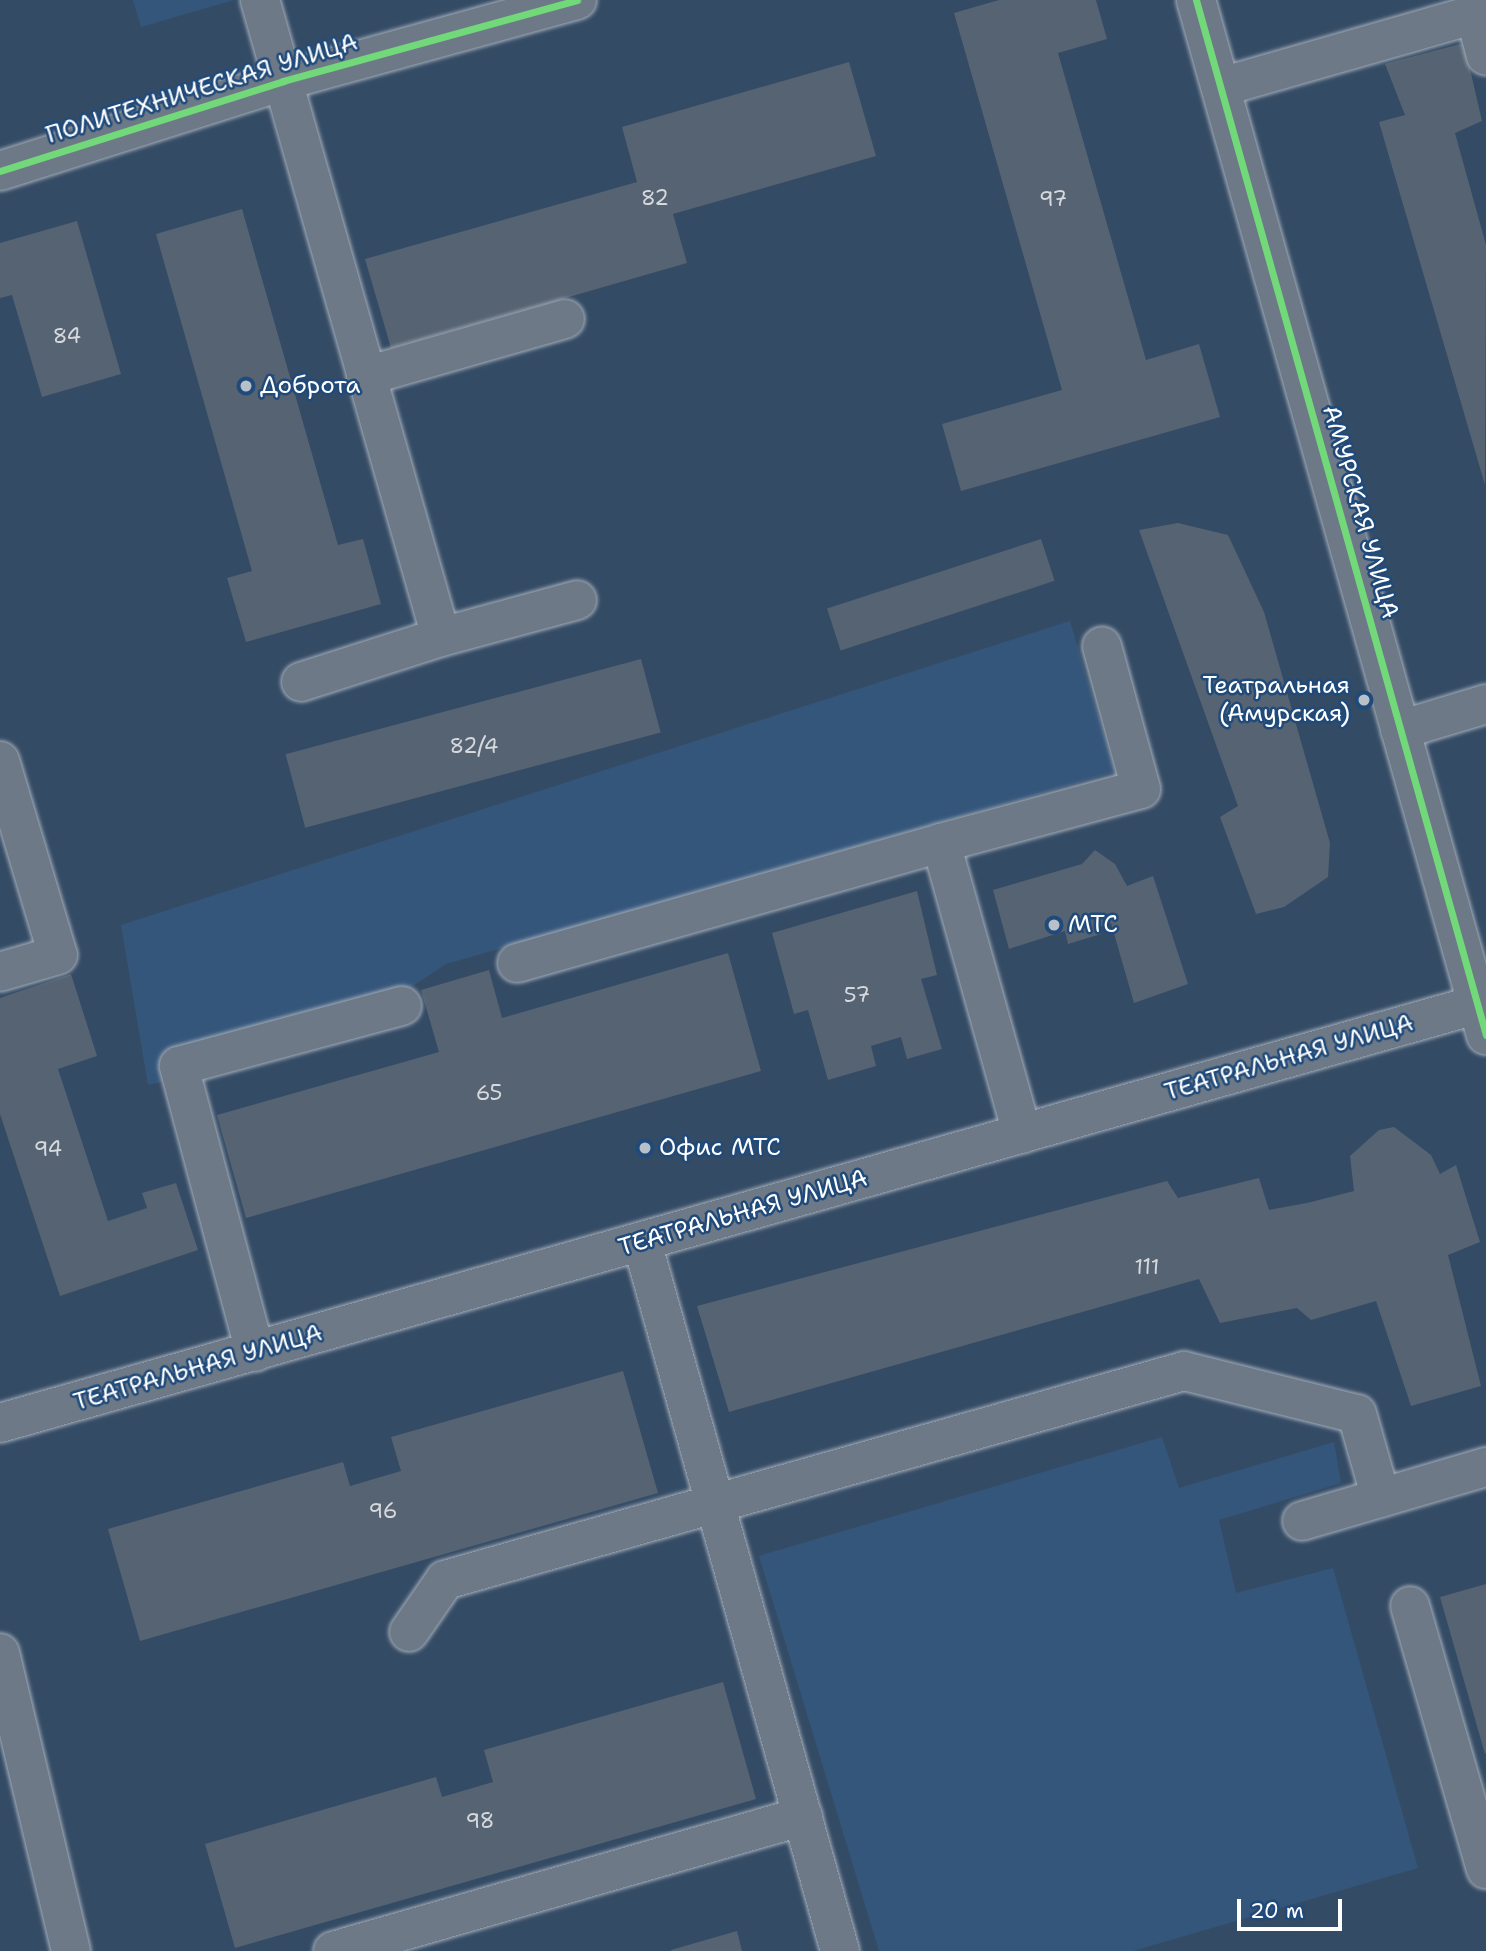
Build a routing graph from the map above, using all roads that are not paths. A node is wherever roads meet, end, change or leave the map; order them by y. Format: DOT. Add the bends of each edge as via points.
graph roads {
  1 [pos="260,0"];
  2 [pos="1196,0"];
  3 [pos="565,2"];
  4 [pos="1480,13"];
  5 [pos="1486,56"];
  6 [pos="283,81"];
  7 [pos="1221,87"];
  8 [pos="0,171"];
  9 [pos="565,318"];
  10 [pos="366,376"];
  11 [pos="577,600"];
  12 [pos="441,637"];
  13 [pos="1102,646"];
  14 [pos="301,682"];
  15 [pos="1486,704"];
  16 [pos="1400,730"];
  17 [pos="0,761"];
  18 [pos="941,843"];
  19 [pos="517,963"];
  20 [pos="0,972"];
  21 [pos="402,1006"];
  22 [pos="1483,1014"];
  23 [pos="1022,1134"];
  24 [pos="642,1242"];
  25 [pos="255,1352"];
  26 [pos="0,1423"];
  27 [pos="1486,1466"];
  28 [pos="1381,1498"];
  29 [pos="715,1503"];
  30 [pos="1302,1521"];
  31 [pos="1410,1606"];
  32 [pos="409,1632"];
  33 [pos="0,1653"];
  34 [pos="803,1816"];
  35 [pos="1484,1853"];
  36 [pos="421,1939"];
  37 [pos="71,1951"];
  38 [pos="333,1951"];
  39 [pos="841,1951"];
  1 -- 6 [label="main road"];
  2 -- 7 [label="main road, АМУРСКАЯ УЛИЦА"];
  3 -- 6 [label="main road, ПОЛИТЕХНИЧЕСКАЯ УЛИЦА"];
  4 -- 5 [label="main road"];
  4 -- 7 [label="main road"];
  6 -- 8 [label="main road, ПОЛИТЕХНИЧЕСКАЯ УЛИЦА"];
  6 -- 10 [label="main road"];
  7 -- 16 [label="main road, АМУРСКАЯ УЛИЦА"];
  9 -- 10 [label="main road"];
  10 -- 12 [label="main road"];
  11 -- 12 [label="main road"];
  12 -- 14 [label="main road"];
  13 -- 18 [label="main road" via="1141,789"];
  15 -- 16 [label="main road"];
  16 -- 22 [label="main road, АМУРСКАЯ УЛИЦА"];
  17 -- 20 [label="main road" via="58,955"];
  18 -- 19 [label="main road"];
  18 -- 23 [label="main road"];
  21 -- 25 [label="main road" via="179,1066"];
  22 -- 23 [label="main road, ТЕАТРАЛЬНАЯ УЛИЦА"];
  23 -- 24 [label="main road, ТЕАТРАЛЬНАЯ УЛИЦА"];
  24 -- 25 [label="main road, ТЕАТРАЛЬНАЯ УЛИЦА"];
  24 -- 29 [label="main road"];
  25 -- 26 [label="main road, ТЕАТРАЛЬНАЯ УЛИЦА"];
  27 -- 28 [label="main road"];
  28 -- 29 [label="main road" via="1357,1414 1184,1371"];
  28 -- 30 [label="main road"];
  29 -- 32 [label="main road" via="444,1580"];
  29 -- 34 [label="main road"];
  31 -- 35 [label="main road"];
  33 -- 37 [label="main road"];
  34 -- 36 [label="main road"];
  34 -- 39 [label="main road"];
  36 -- 38 [label="main road"];
}
